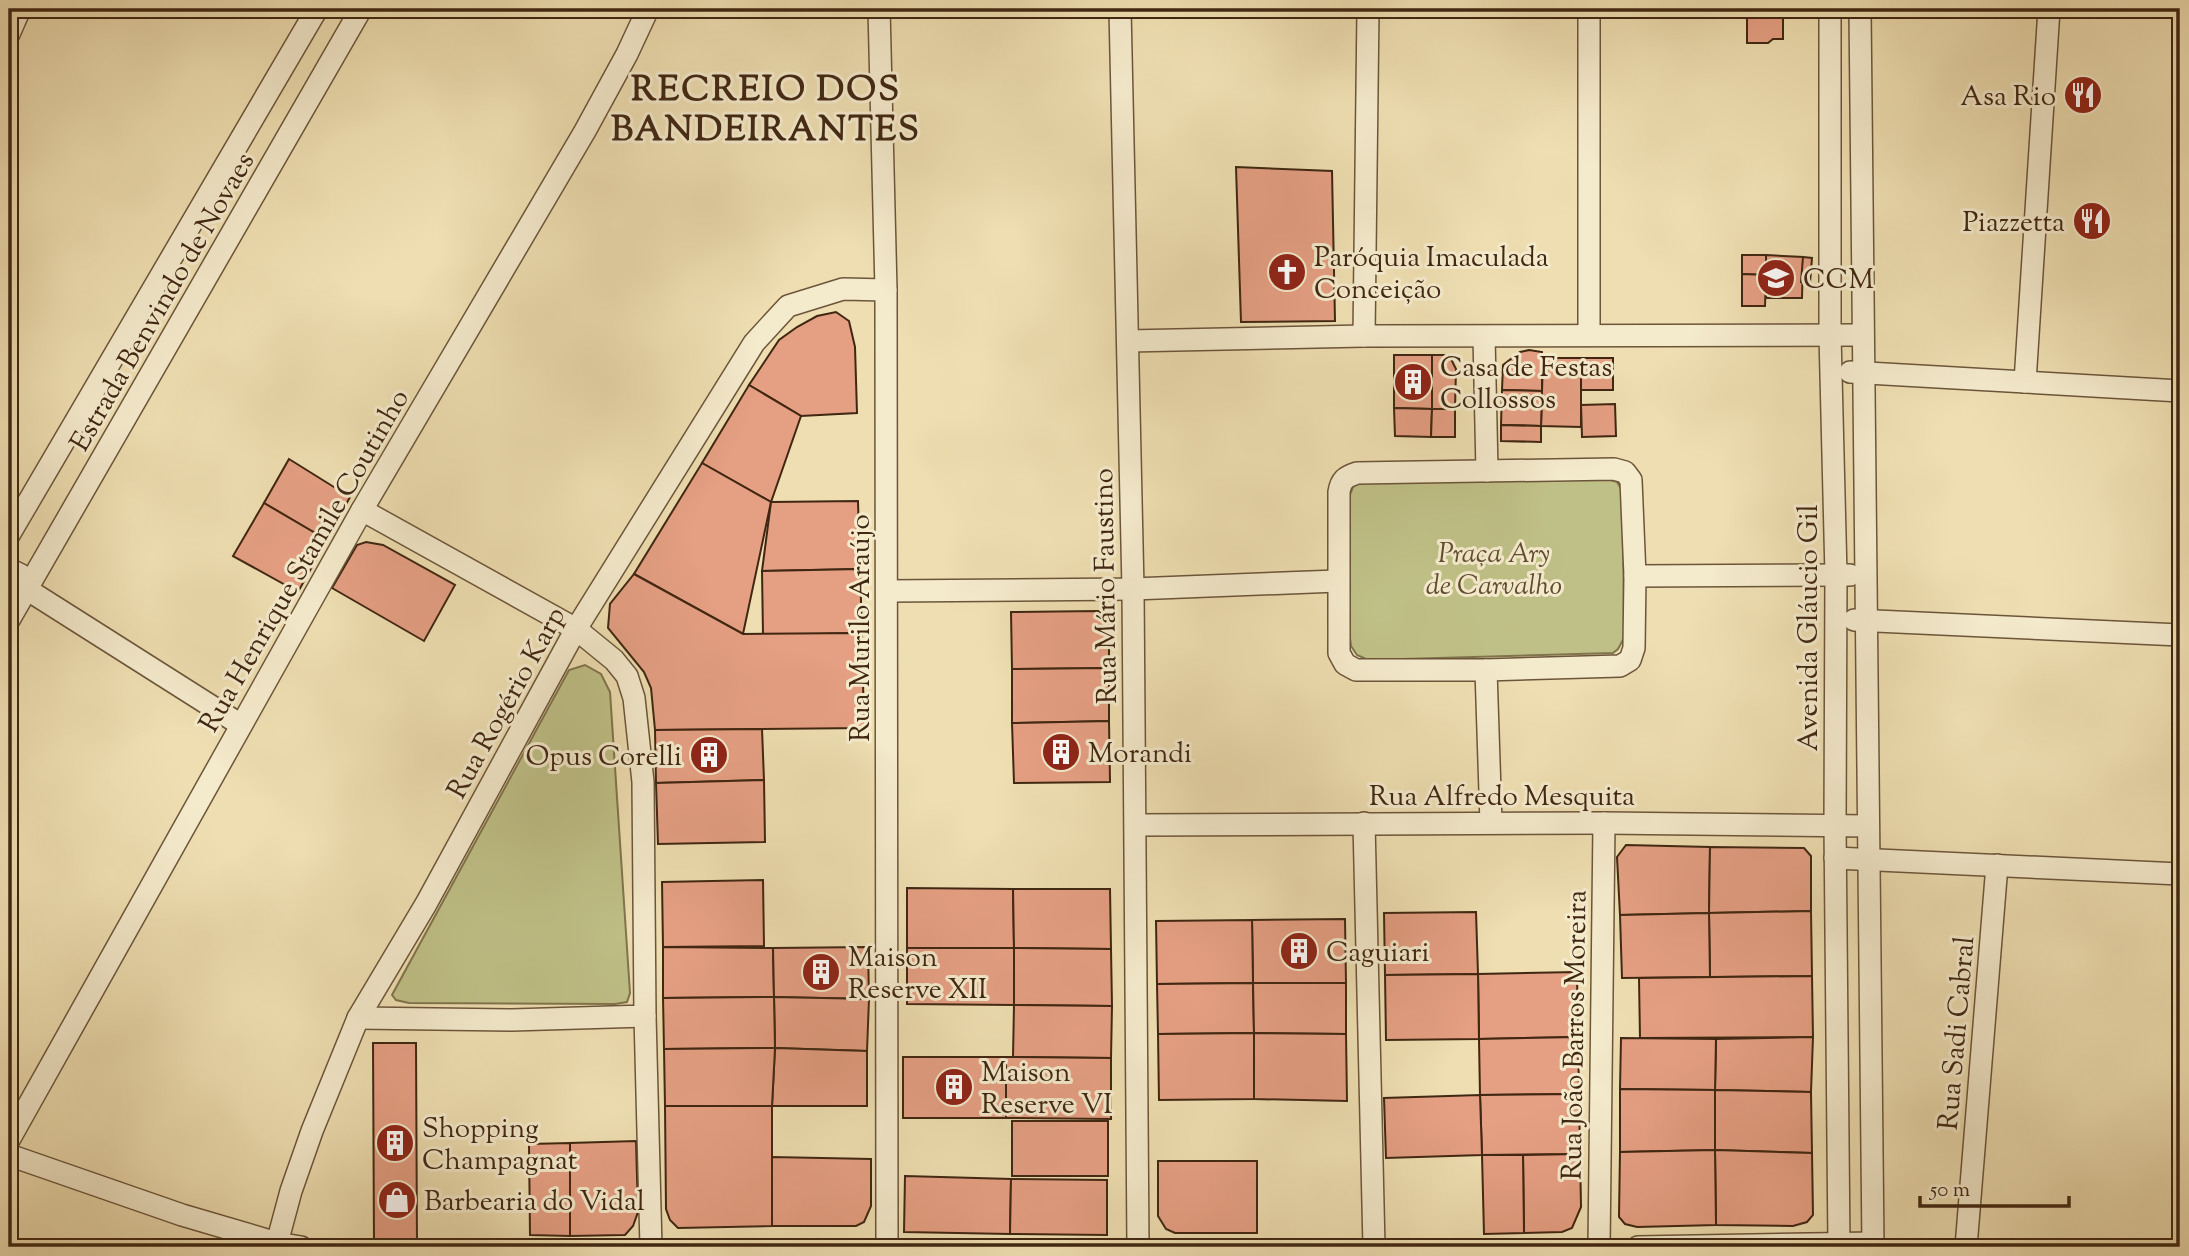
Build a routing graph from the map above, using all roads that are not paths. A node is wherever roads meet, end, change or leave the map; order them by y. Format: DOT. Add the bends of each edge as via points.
graph roads {
  1 [pos="20,9"];
  2 [pos="317,9"];
  3 [pos="361,9"];
  4 [pos="648,9"];
  5 [pos="878,9"];
  6 [pos="1121,9"];
  7 [pos="1368,9"];
  8 [pos="1589,9"];
  9 [pos="1830,9"];
  10 [pos="1860,9"];
  11 [pos="2049,9"];
  12 [pos="9,34"];
  13 [pos="886,290"];
  14 [pos="1589,335"];
  15 [pos="1830,335"];
  16 [pos="1862,335"];
  17 [pos="1364,336"];
  18 [pos="1484,337"];
  19 [pos="1128,341"];
  20 [pos="1831,372"];
  21 [pos="1863,372"];
  22 [pos="2025,382"];
  23 [pos="2180,391"];
  24 [pos="1487,471"];
  25 [pos="362,510"];
  26 [pos="9,535"];
  27 [pos="9,569"];
  28 [pos="1866,574"];
  29 [pos="1836,575"];
  30 [pos="1635,576"];
  31 [pos="1337,580"];
  32 [pos="1133,589"];
  33 [pos="27,590"];
  34 [pos="888,591"];
  35 [pos="11,613"];
  36 [pos="1866,619"];
  37 [pos="1836,620"];
  38 [pos="576,629"];
  39 [pos="2180,635"];
  40 [pos="1486,670"];
  41 [pos="240,725"];
  42 [pos="1364,823"];
  43 [pos="1491,823"];
  44 [pos="1604,823"];
  45 [pos="1136,825"];
  46 [pos="1835,825"];
  47 [pos="1868,826"];
  48 [pos="1835,858"];
  49 [pos="1868,859"];
  50 [pos="1997,865"];
  51 [pos="2180,874"];
  52 [pos="645,1016"];
  53 [pos="358,1018"];
  54 [pos="9,1140"];
  55 [pos="9,1155"];
  56 [pos="277,1243"];
  57 [pos="1839,1245"];
  58 [pos="1873,1245"];
  59 [pos="301,1247"];
  60 [pos="652,1247"];
  61 [pos="887,1247"];
  62 [pos="1138,1247"];
  63 [pos="1374,1247"];
  64 [pos="1599,1247"];
  65 [pos="1638,1247"];
  66 [pos="1966,1247"];
  1 -- 12 [label="street"];
  2 -- 26 [label="street, Estrada Benvindo de Novaes"];
  3 -- 33 [label="street, Estrada Benvindo de Novaes"];
  4 -- 25 [label="street, Rua Henrique Stamile Coutinho" via="585,131"];
  5 -- 13 [label="street, Rua Murilo Araújo"];
  6 -- 19 [label="street, Rua Mário Faustino"];
  7 -- 17 [label="street"];
  8 -- 14 [label="street"];
  9 -- 15 [label="street, Avenida Gláucio Gil"];
  10 -- 16 [label="street, Avenida Gláucio Gil"];
  11 -- 22 [label="street"];
  13 -- 34 [label="street, Rua Murilo Araújo"];
  13 -- 38 [label="street, Rua Rogério Karp" via="843,289 788,306 754,343"];
  14 -- 15 [label="street"];
  14 -- 18 [label="street"];
  15 -- 16 [label="street"];
  15 -- 20 [label="street, Avenida Gláucio Gil"];
  16 -- 21 [label="street, Avenida Gláucio Gil"];
  17 -- 18 [label="street"];
  17 -- 19 [label="street"];
  18 -- 24 [label="street"];
  19 -- 32 [label="street, Rua Mário Faustino"];
  20 -- 21 [label="street"];
  20 -- 29 [label="street, Avenida Gláucio Gil"];
  21 -- 22 [label="street"];
  21 -- 28 [label="street, Avenida Gláucio Gil"];
  22 -- 23 [label="street"];
  24 -- 30 [label="street" via="1625,472 1631,480"];
  24 -- 31 [label="street" via="1345,478 1339,492"];
  25 -- 38 [label="street"];
  25 -- 41 [label="street, Rua Henrique Stamile Coutinho"];
  27 -- 33 [label="street" via="21,575"];
  28 -- 29 [label="street"];
  28 -- 36 [label="street, Avenida Gláucio Gil"];
  29 -- 30 [label="street"];
  29 -- 37 [label="street, Avenida Gláucio Gil"];
  30 -- 40 [label="street" via="1634,648 1620,666"];
  31 -- 32 [label="street"];
  31 -- 40 [label="street" via="1339,653 1345,664 1356,670"];
  32 -- 34 [label="street"];
  32 -- 45 [label="street, Rua Mário Faustino"];
  33 -- 35 [label="street, Estrada Benvindo de Novaes"];
  33 -- 41 [label="street"];
  34 -- 61 [label="street, Rua Murilo Araújo"];
  36 -- 37 [label="street"];
  36 -- 39 [label="street"];
  36 -- 47 [label="street, Avenida Gláucio Gil"];
  37 -- 46 [label="street, Avenida Gláucio Gil"];
  38 -- 52 [label="street" via="614,660 627,676 635,698 643,782"];
  38 -- 53 [label="street, Rua Rogério Karp" via="426,904"];
  40 -- 43 [label="street"];
  41 -- 54 [label="street, Rua Henrique Stamile Coutinho"];
  42 -- 43 [label="street, Rua Alfredo Mesquita"];
  42 -- 45 [label="street, Rua Alfredo Mesquita"];
  42 -- 63 [label="street"];
  43 -- 44 [label="street, Rua Alfredo Mesquita"];
  44 -- 46 [label="street, Rua Alfredo Mesquita"];
  44 -- 64 [label="street, Rua João Barros Moreira"];
  45 -- 62 [label="street, Rua Mário Faustino"];
  46 -- 47 [label="street, Rua Alfredo Mesquita"];
  46 -- 48 [label="street, Avenida Gláucio Gil"];
  47 -- 49 [label="street, Avenida Gláucio Gil"];
  48 -- 49 [label="street"];
  48 -- 57 [label="street, Avenida Gláucio Gil"];
  49 -- 50 [label="street"];
  49 -- 58 [label="street, Avenida Gláucio Gil"];
  50 -- 51 [label="street"];
  50 -- 66 [label="street, Rua Sadi Cabral"];
  52 -- 53 [label="street"];
  52 -- 60 [label="street"];
  53 -- 56 [label="street, Rua Rogério Karp" via="312,1131"];
  55 -- 56 [label="street" via="182,1216"];
  56 -- 59 [label="street"];
  57 -- 58 [label="street"];
  57 -- 65 [label="street"];
}
